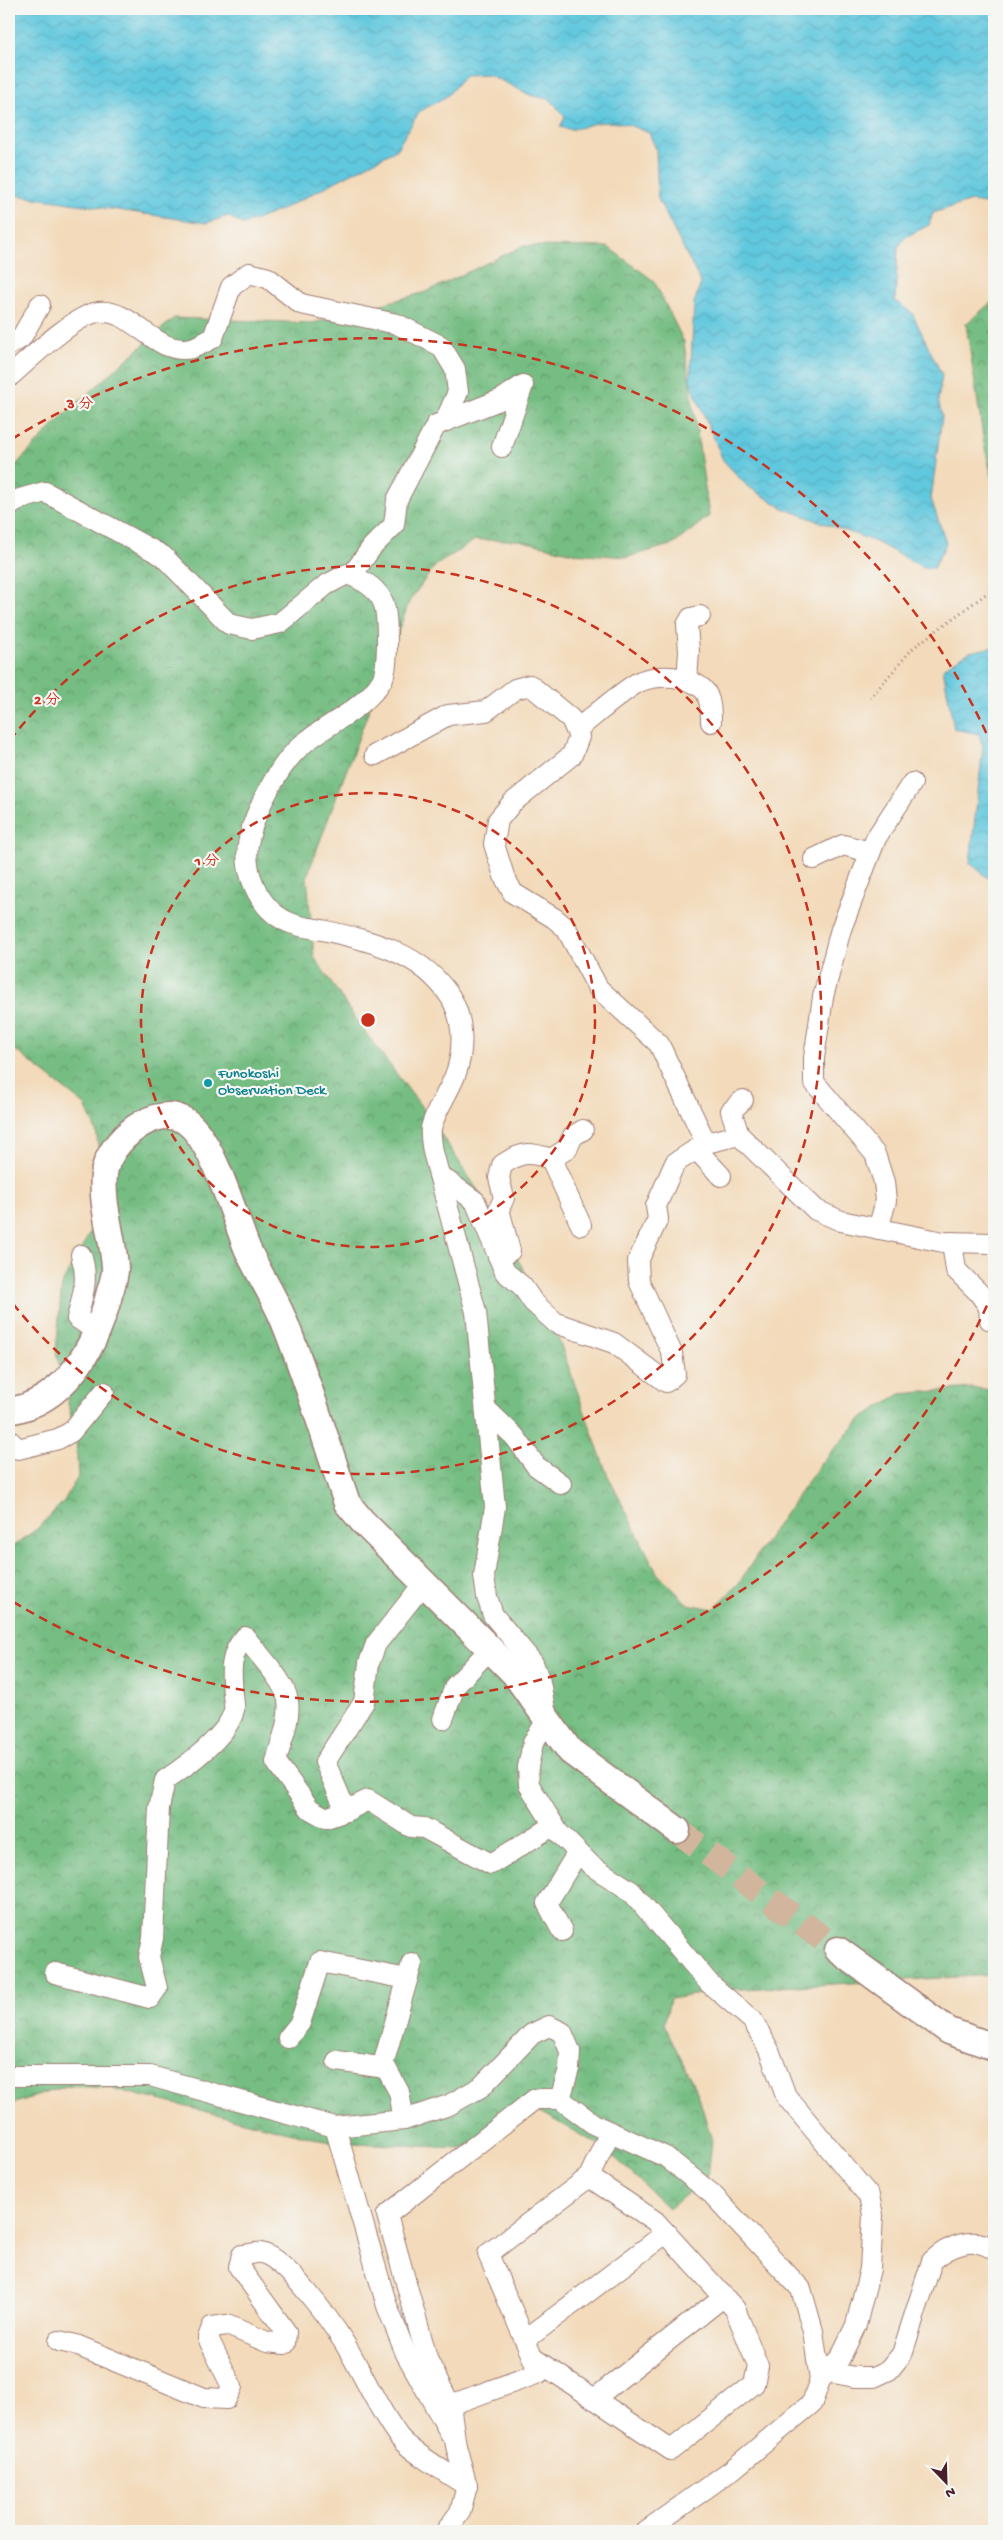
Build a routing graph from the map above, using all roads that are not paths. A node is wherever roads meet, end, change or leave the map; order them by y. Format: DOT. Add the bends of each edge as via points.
graph roads {
  1 [pos="40,305"];
  2 [pos="9,345"];
  3 [pos="9,377"];
  4 [pos="445,421"];
  5 [pos="502,447"];
  6 [pos="9,506"];
  7 [pos="352,575"];
  8 [pos="700,616"];
  9 [pos="687,680"];
  10 [pos="712,722"];
  11 [pos="576,730"];
  12 [pos="375,755"];
  13 [pos="912,783"];
  14 [pos="870,852"];
  15 [pos="814,859"];
  16 [pos="743,1100"];
  17 [pos="583,1130"];
  18 [pos="739,1135"];
  19 [pos="701,1146"];
  20 [pos="552,1159"];
  21 [pos="439,1175"];
  22 [pos="720,1176"];
  23 [pos="581,1225"];
  24 [pos="878,1229"];
  25 [pos="952,1242"];
  26 [pos="994,1243"];
  27 [pos="81,1255"];
  28 [pos="498,1256"];
  29 [pos="990,1320"];
  30 [pos="96,1331"];
  31 [pos="104,1392"];
  32 [pos="486,1409"];
  33 [pos="9,1411"];
  34 [pos="9,1440"];
  35 [pos="561,1484"];
  36 [pos="424,1583"];
  37 [pos="490,1649"];
  38 [pos="443,1719"];
  39 [pos="547,1720"];
  40 [pos="346,1811"];
  41 [pos="554,1825"];
  42 [pos="677,1830"];
  43 [pos="578,1852"];
  44 [pos="562,1931"];
  45 [pos="838,1950"];
  46 [pos="55,1973"];
  47 [pos="288,2038"];
  48 [pos="994,2047"];
  49 [pos="337,2061"];
  50 [pos="382,2068"];
  51 [pos="9,2076"];
  52 [pos="560,2099"];
  53 [pos="404,2120"];
  54 [pos="335,2127"];
  55 [pos="610,2132"];
  56 [pos="589,2177"];
  57 [pos="666,2233"];
  58 [pos="994,2250"];
  59 [pos="723,2297"];
  60 [pos="58,2341"];
  61 [pos="529,2350"];
  62 [pos="824,2376"];
  63 [pos="594,2399"];
  64 [pos="450,2405"];
  65 [pos="456,2444"];
  66 [pos="467,2486"];
  67 [pos="446,2531"];
  68 [pos="646,2531"];
  1 -- 2 [label="street" via="21,338"];
  3 -- 4 [label="street" via="70,325 98,312 117,313 168,347 192,348 213,338 231,287 249,273 268,278 301,304 397,324 440,346 455,369 458,392"];
  4 -- 5 [label="street" via="502,399 523,385"];
  4 -- 7 [label="street" via="436,425 406,480 398,500 394,525"];
  6 -- 7 [label="street" via="20,499 46,492 163,556 229,624 252,629 280,623 326,585 347,574"];
  7 -- 21 [label="street" via="363,580 384,603 389,655 383,680 361,703 302,744 279,772 249,840 249,874 264,904 287,922 401,952 451,998 460,1021 462,1050 431,1130"];
  8 -- 9 [label="street" via="691,618 687,625"];
  9 -- 10 [label="street" via="704,690 711,706"];
  9 -- 11 [label="street" via="659,676 639,682"];
  11 -- 12 [label="street" via="571,719 530,685 515,689 486,710 448,715"];
  11 -- 19 [label="street" via="579,737 572,755 512,802 498,820 494,844 513,893 566,928 598,988 659,1044"];
  13 -- 14 [label="street"];
  14 -- 15 [label="street" via="843,845"];
  14 -- 24 [label="street" via="841,929 823,997 814,1058 814,1082 875,1154 886,1201"];
  16 -- 18 [label="street" via="731,1111"];
  17 -- 20 [label="street" via="573,1136 567,1149"];
  18 -- 19 [label="street"];
  18 -- 24 [label="street" via="816,1210 842,1221"];
  19 -- 22 [label="street"];
  19 -- 28 [label="street" via="675,1163 656,1206 658,1219 638,1260 640,1281 672,1354 675,1374 666,1382 614,1343 556,1323 505,1272"];
  20 -- 23 [label="street"];
  20 -- 28 [label="street" via="532,1152 514,1156 502,1164 499,1178 504,1198 499,1209 510,1251"];
  21 -- 28 [label="street" via="475,1201"];
  21 -- 32 [label="street" via="476,1312"];
  24 -- 25 [label="street"];
  25 -- 26 [label="street"];
  25 -- 29 [label="street" via="956,1270 979,1293 989,1308"];
  27 -- 30 [label="street" via="86,1283 77,1318"];
  30 -- 33 [label="street" via="75,1372 56,1392 24,1408"];
  30 -- 36 [label="street" via="102,1321 116,1269 104,1203 104,1172 113,1150 126,1134 144,1122 167,1116 187,1122 201,1137 248,1250 284,1320 347,1503"];
  31 -- 34 [label="street" via="71,1432 58,1439 18,1449"];
  32 -- 35 [label="street" via="515,1437 536,1466"];
  32 -- 39 [label="street" via="495,1507 484,1576 487,1598 493,1615 533,1663"];
  36 -- 37 [label="street"];
  36 -- 40 [label="street" via="376,1644 369,1663 364,1702 325,1762"];
  37 -- 38 [label="street" via="455,1686"];
  37 -- 39 [label="street" via="514,1673"];
  39 -- 41 [label="street" via="534,1743 528,1767 530,1785"];
  39 -- 42 [label="street" via="570,1751"];
  40 -- 41 [label="street" via="368,1800 411,1827 424,1828 491,1864"];
  40 -- 46 [label="street" via="326,1818 310,1809 276,1762 288,1701 279,1682 245,1637 236,1647 230,1669 234,1710 222,1733 184,1768 165,1780 159,1808 153,1938 149,1957 157,1988 150,1998"];
  41 -- 43 [label="street"];
  43 -- 44 [label="street" via="547,1903"];
  43 -- 62 [label="street" via="592,1866 631,1891 709,1983 753,2021 769,2050 786,2096 869,2196 873,2215 870,2269 856,2325 840,2358"];
  45 -- 48 [label="street" via="949,2031"];
  47 -- 50 [label="street" via="300,2022 320,1962 410,1971"];
  49 -- 50 [label="street"];
  50 -- 53 [label="street" via="386,2068 399,2092"];
  51 -- 54 [label="street" via="150,2076"];
  52 -- 53 [label="street" via="569,2069 570,2051 562,2032 549,2026 532,2034 480,2087 449,2105"];
  52 -- 55 [label="street"];
  52 -- 64 [label="street" via="535,2099 387,2215 428,2361"];
  53 -- 54 [label="street"];
  54 -- 65 [label="street" via="387,2306 406,2354"];
  55 -- 56 [label="street"];
  55 -- 62 [label="street" via="666,2158 712,2194 801,2289"];
  56 -- 57 [label="street" via="655,2221"];
  56 -- 61 [label="street" via="488,2254"];
  57 -- 59 [label="street"];
  57 -- 61 [label="street"];
  58 -- 62 [label="street" via="989,2246 965,2243 943,2250 932,2261 902,2354 890,2370 874,2376"];
  59 -- 63 [label="street"];
  59 -- 63 [label="street" via="735,2309 758,2366 754,2384 671,2450"];
  60 -- 66 [label="street" via="104,2356 204,2398 226,2399 232,2387 208,2338 212,2327 227,2325 268,2342 285,2344 286,2332 239,2268 242,2255 260,2253 289,2272 306,2292 345,2344 374,2400 400,2438"];
  61 -- 63 [label="street"];
  61 -- 64 [label="street" via="539,2373"];
  62 -- 68 [label="street" via="812,2403 733,2469"];
  64 -- 65 [label="street"];
  65 -- 66 [label="street"];
  66 -- 67 [label="street" via="460,2512"];
}
